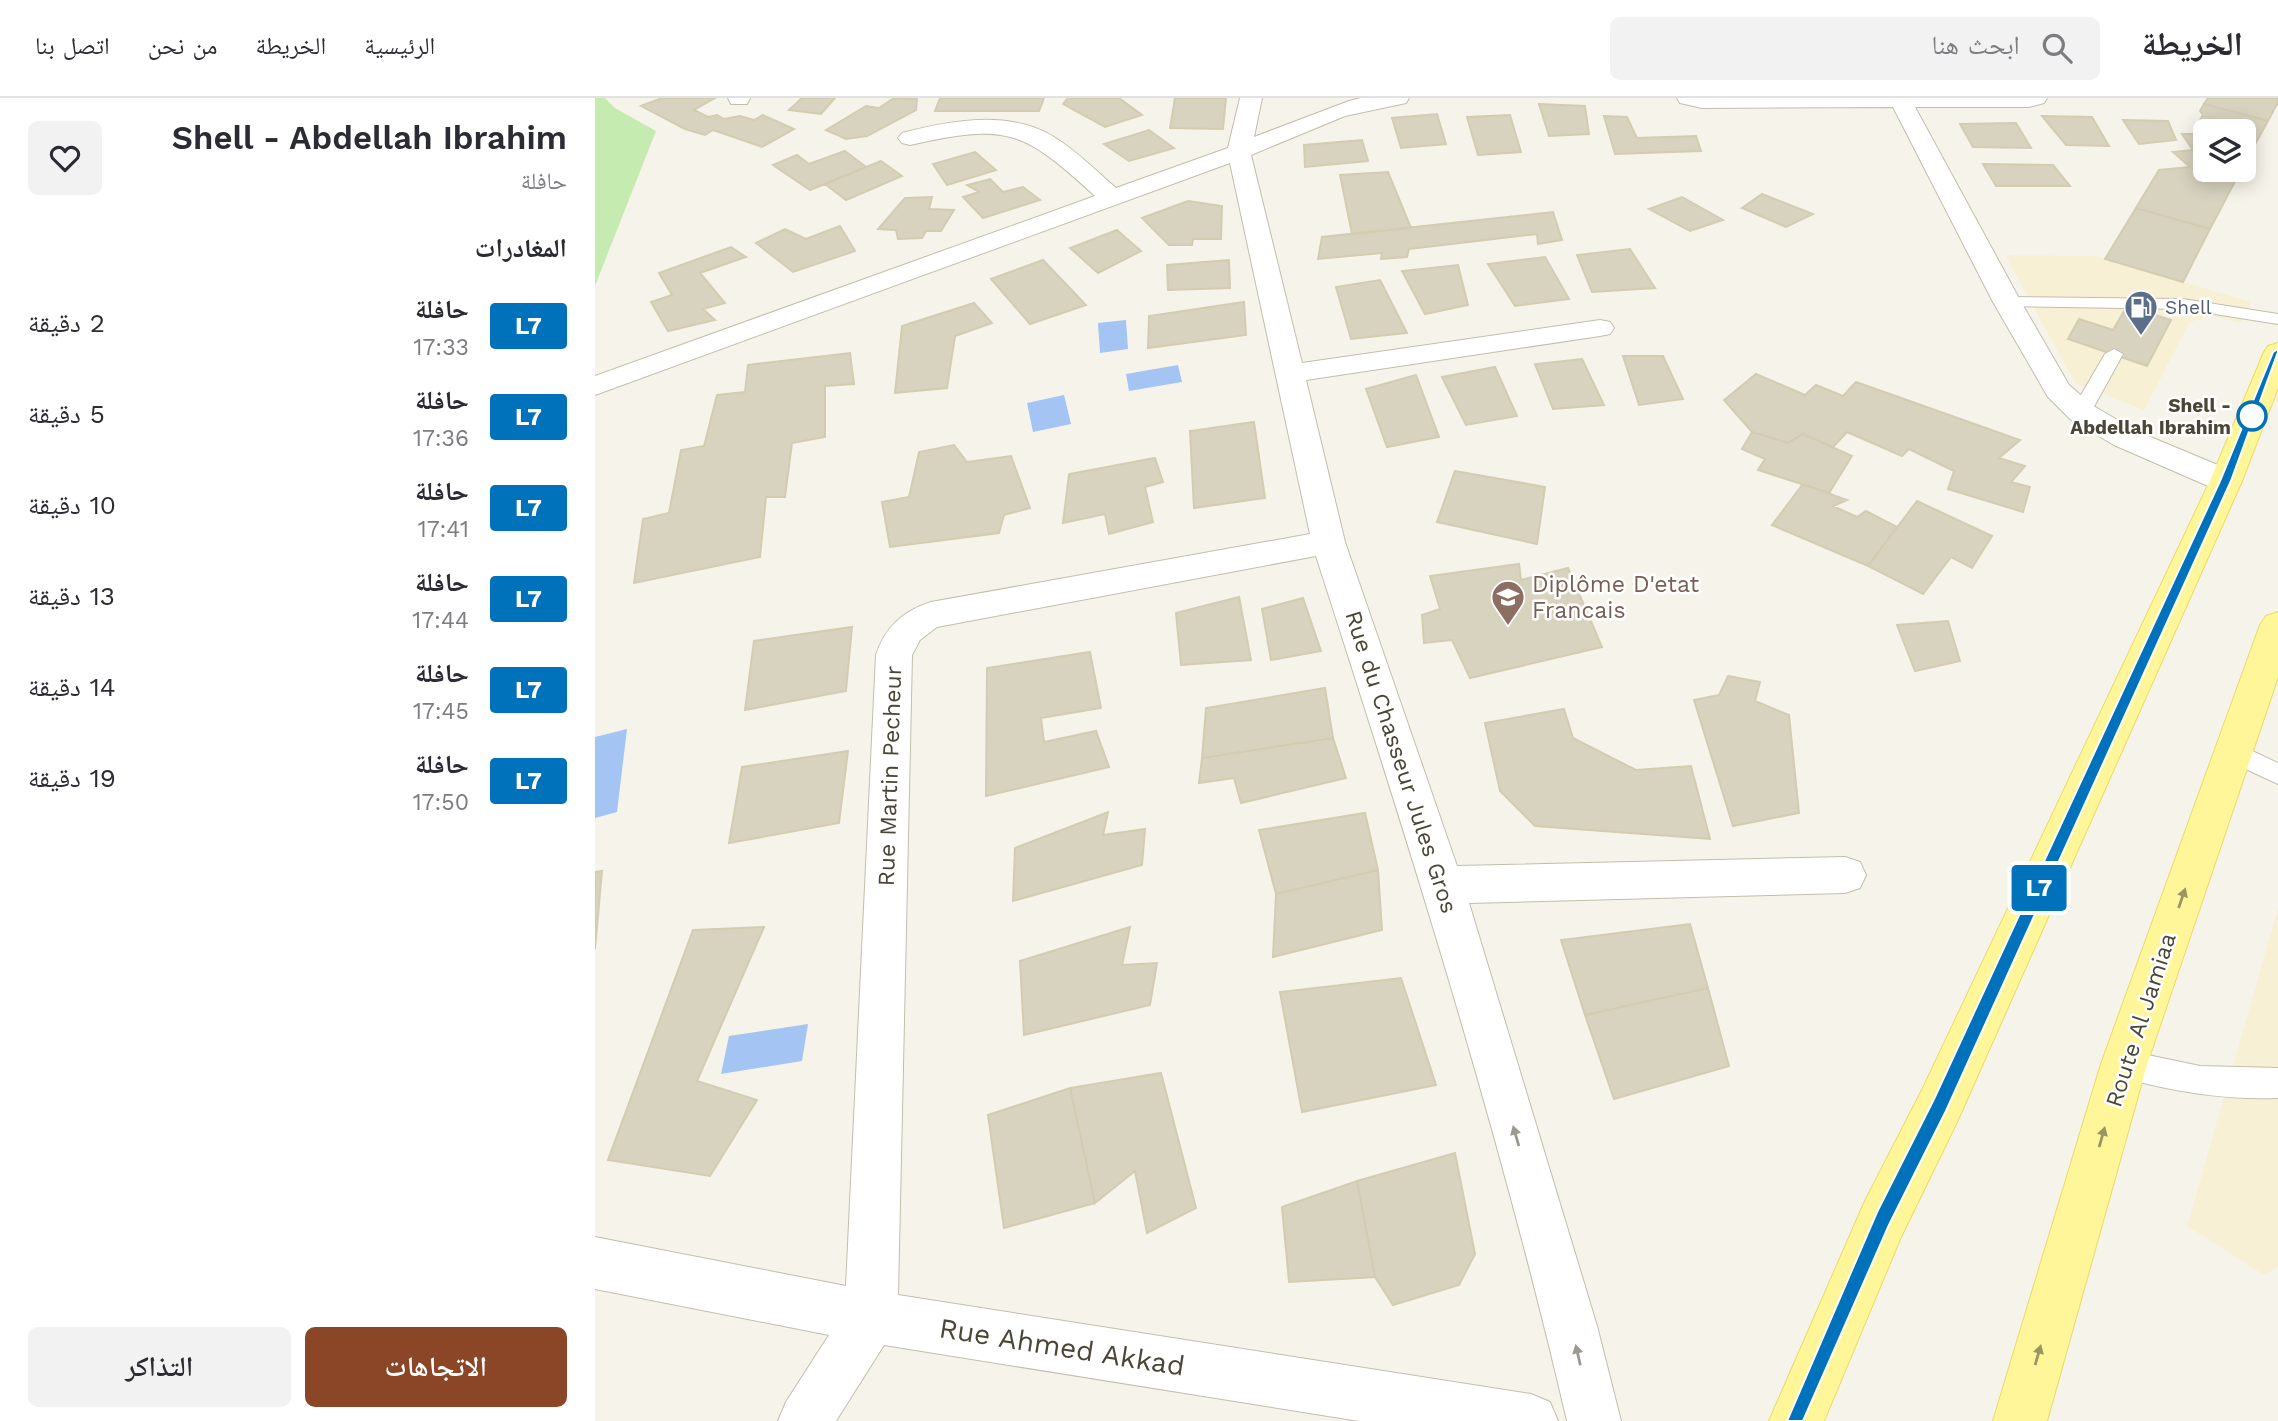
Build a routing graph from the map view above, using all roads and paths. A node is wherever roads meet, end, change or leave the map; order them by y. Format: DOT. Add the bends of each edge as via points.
graph roads {
  1 [pos="1251,98"];
  2 [pos="1398,98"];
  3 [pos="1688,98"];
  4 [pos="1899,98"];
  5 [pos="2036,98"];
  6 [pos="910,138"];
  7 [pos="1239,152"];
  8 [pos="1111,197"];
  9 [pos="2007,302"];
  10 [pos="2278,319"];
  11 [pos="1600,328"];
  12 [pos="2278,352"];
  13 [pos="2114,354"];
  14 [pos="1289,374"];
  15 [pos="595,386"];
  16 [pos="2081,412"];
  17 [pos="2226,481"];
  18 [pos="1328,542"];
  19 [pos="2275,644"];
  20 [pos="2233,752"];
  21 [pos="2278,774"];
  22 [pos="1845,875"];
  23 [pos="1443,885"];
  24 [pos="2124,1064"];
  25 [pos="2278,1083"];
  26 [pos="595,1263"];
  27 [pos="871,1317"];
  28 [pos="805,1421"];
  29 [pos="1531,1421"];
  30 [pos="1594,1421"];
  31 [pos="1796,1421"];
  32 [pos="2020,1421"];
  1 -- 7 [label="street, Rue du Chasseur Jules Gros"];
  2 -- 7 [label="street" via="1361,104"];
  3 -- 4 [label="street"];
  4 -- 5 [label="street"];
  4 -- 9 [label="street"];
  6 -- 8 [label="street" via="967,128 1022,132 1042,140"];
  7 -- 8 [label="street"];
  7 -- 14 [label="street, Rue du Chasseur Jules Gros"];
  8 -- 15 [label="street"];
  9 -- 10 [label="lane" via="2194,305"];
  9 -- 16 [label="street" via="2058,391"];
  11 -- 14 [label="street"];
  12 -- 17 [label="main road"];
  13 -- 16 [label="lane"];
  14 -- 18 [label="street, Rue du Chasseur Jules Gros"];
  16 -- 17 [label="street" via="2125,438"];
  17 -- 31 [label="main road" via="1940,1105 1883,1219"];
  18 -- 23 [label="street, Rue du Chasseur Jules Gros"];
  18 -- 27 [label="street, Rue Martin Pecheur" via="931,615 918,620 898,641"];
  19 -- 20 [label="main road, Route Al Jamiaa"];
  20 -- 21 [label="lane"];
  24 -- 20 [label="main road, Route Al Jamiaa, one-way"];
  22 -- 23 [label="street"];
  30 -- 23 [label="street, Rue du Chasseur Jules Gros, one-way" via="1571,1326"];
  24 -- 25 [label="lane" via="2209,1082"];
  32 -- 24 [label="main road, Route Al Jamiaa, one-way"];
  26 -- 27 [label="street, Rue Ahmed Akkad"];
  27 -- 28 [label="street"];
  27 -- 29 [label="street, Rue Ahmed Akkad"];
}
